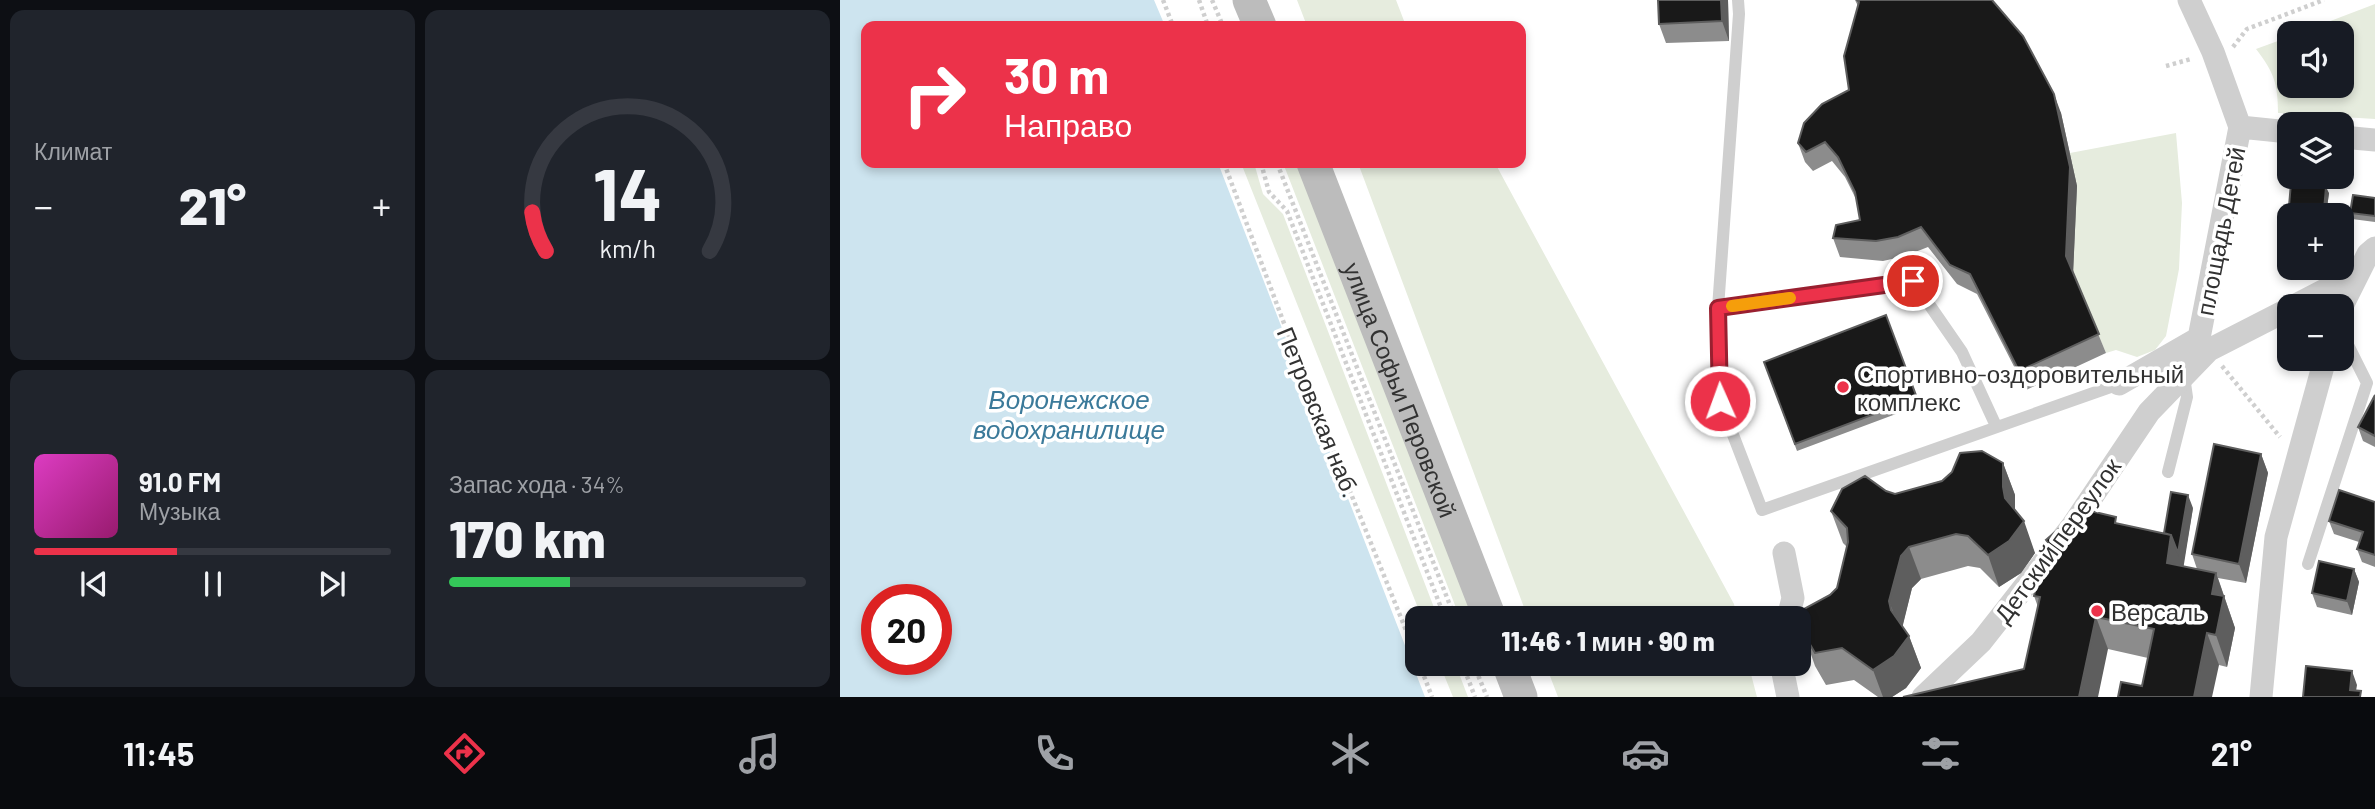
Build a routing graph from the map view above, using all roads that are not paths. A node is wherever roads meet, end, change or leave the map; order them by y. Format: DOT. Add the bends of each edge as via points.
graph roads {
  1 [pos="1250,0"];
  2 [pos="1738,0"];
  3 [pos="2189,0"];
  4 [pos="1258,21"];
  5 [pos="2240,127"];
  6 [pos="2277,131"];
  7 [pos="2354,138"];
  8 [pos="2375,140"];
  9 [pos="1315,168"];
  10 [pos="2375,248"];
  11 [pos="2353,284"];
  12 [pos="2317,294"];
  13 [pos="2348,294"];
  14 [pos="1718,308"];
  15 [pos="2277,315"];
  16 [pos="2354,357"];
  17 [pos="2322,371"];
  18 [pos="2184,376"];
  19 [pos="2119,384"];
  20 [pos="1996,426"];
  21 [pos="2168,472"];
  22 [pos="1784,553"];
  23 [pos="2308,564"];
  24 [pos="1485,606"];
  25 [pos="1791,606"];
  26 [pos="1513,676"];
  27 [pos="1784,676"];
  28 [pos="1521,697"];
  29 [pos="1788,697"];
  30 [pos="1923,697"];
  31 [pos="2261,697"];
  1 -- 4 [label="main road"];
  2 -- 14 [label="lane"];
  3 -- 5 [label="street, площадь Детей"];
  5 -- 6 [label="street"];
  5 -- 19 [label="street, площадь Детей" via="2199,338"];
  7 -- 8 [label="street"];
  9 -- 24 [label="main road, улица Софьи Перовской"];
  10 -- 11 [label="street"];
  11 -- 12 [label="street"];
  11 -- 13 [label="street"];
  14 -- 20 [label="lane" via="1913,281 1962,352"];
  14 -- 20 [label="lane" via="1720,401 1762,510"];
  15 -- 18 [label="street, Детский переулок" via="2209,350"];
  16 -- 23 [label="lane" via="2367,383"];
  17 -- 31 [label="street" via="2276,537"];
  18 -- 21 [label="lane" via="2188,397"];
  18 -- 30 [label="street, Детский переулок" via="2149,412 2073,524 1981,642"];
  19 -- 20 [label="lane"];
  22 -- 25 [label="street"];
  26 -- 28 [label="main road"];
  27 -- 29 [label="street"];
}
